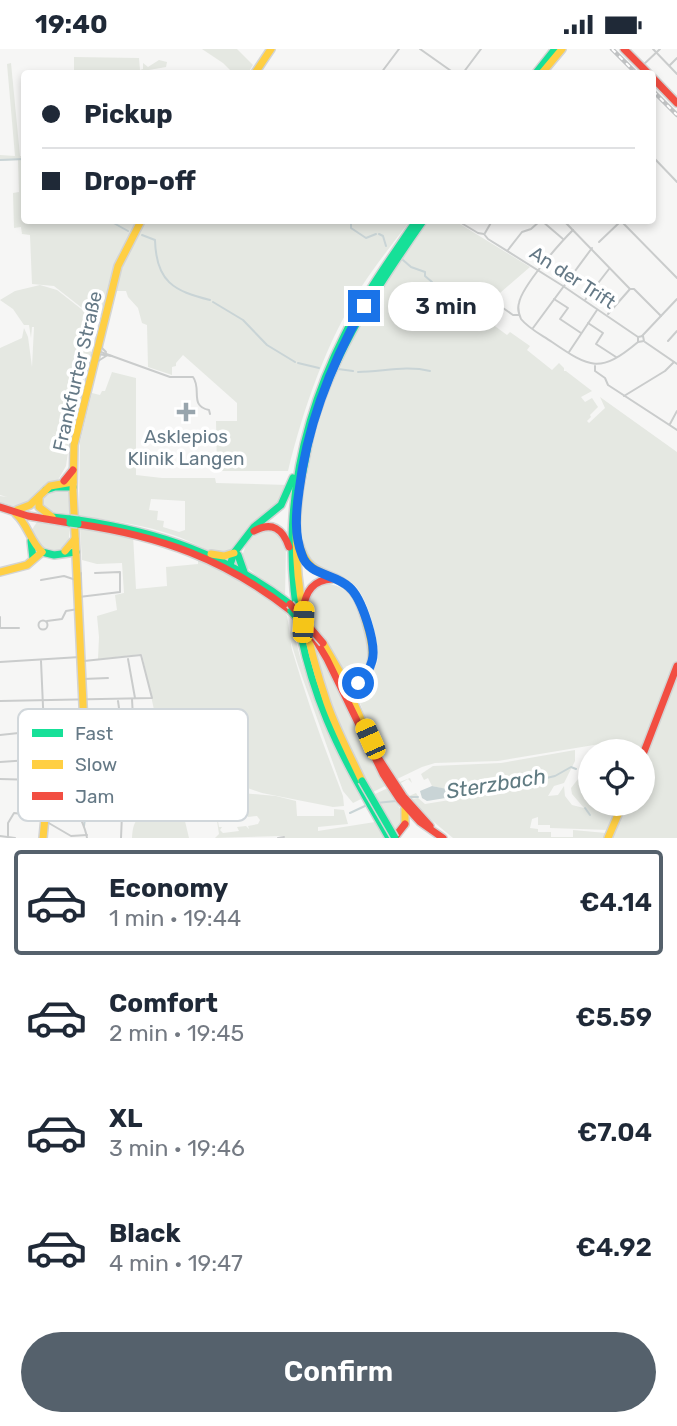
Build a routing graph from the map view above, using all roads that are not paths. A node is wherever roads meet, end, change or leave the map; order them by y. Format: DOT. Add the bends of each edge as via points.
graph roads {
  1 [pos="271,49"];
  2 [pos="420,49"];
  3 [pos="481,49"];
  4 [pos="555,49"];
  5 [pos="562,49"];
  6 [pos="624,49"];
  7 [pos="653,49"];
  8 [pos="660,49"];
  9 [pos="398,50"];
  10 [pos="657,53"];
  11 [pos="677,58"];
  12 [pos="669,65"];
  13 [pos="641,67"];
  14 [pos="257,70"];
  15 [pos="383,70"];
  16 [pos="450,70"];
  17 [pos="465,70"];
  18 [pos="538,70"];
  19 [pos="544,70"];
  20 [pos="644,70"];
  21 [pos="677,74"];
  22 [pos="656,82"];
  23 [pos="677,103"];
  24 [pos="656,160"];
  25 [pos="677,182"];
  26 [pos="139,224"];
  27 [pos="414,224"];
  28 [pos="421,224"];
  29 [pos="463,224"];
  30 [pos="490,224"];
  31 [pos="537,224"];
  32 [pos="545,224"];
  33 [pos="567,224"];
  34 [pos="618,224"];
  35 [pos="624,224"];
  36 [pos="573,230"];
  37 [pos="484,234"];
  38 [pos="564,240"];
  39 [pos="599,242"];
  40 [pos="592,248"];
  41 [pos="507,251"];
  42 [pos="610,268"];
  43 [pos="539,271"];
  44 [pos="677,278"];
  45 [pos="563,286"];
  46 [pos="630,289"];
  47 [pos="554,299"];
  48 [pos="584,300"];
  49 [pos="493,301"];
  50 [pos="676,302"];
  51 [pos="597,309"];
  52 [pos="520,315"];
  53 [pos="607,316"];
  54 [pos="661,316"];
  55 [pos="588,323"];
  56 [pos="533,329"];
  57 [pos="677,331"];
  58 [pos="581,333"];
  59 [pos="101,336"];
  60 [pos="642,336"];
  61 [pos="638,337"];
  62 [pos="644,341"];
  63 [pos="668,341"];
  64 [pos="638,342"];
  65 [pos="96,352"];
  66 [pos="568,353"];
  67 [pos="106,354"];
  68 [pos="617,358"];
  69 [pos="676,363"];
  70 [pos="595,364"];
  71 [pos="92,367"];
  72 [pos="624,396"];
  73 [pos="677,411"];
  74 [pos="210,414"];
  75 [pos="670,424"];
  76 [pos="677,429"];
  77 [pos="297,467"];
  78 [pos="73,470"];
  79 [pos="62,482"];
  80 [pos="73,485"];
  81 [pos="0,506"];
  82 [pos="15,511"];
  83 [pos="50,518"];
  84 [pos="74,522"];
  85 [pos="296,528"];
  86 [pos="30,537"];
  87 [pos="41,552"];
  88 [pos="211,554"];
  89 [pos="236,554"];
  90 [pos="71,555"];
  91 [pos="291,556"];
  92 [pos="31,562"];
  93 [pos="231,566"];
  94 [pos="0,572"];
  95 [pos="244,572"];
  96 [pos="95,573"];
  97 [pos="79,577"];
  98 [pos="41,580"];
  99 [pos="341,581"];
  100 [pos="78,594"];
  101 [pos="282,599"];
  102 [pos="79,609"];
  103 [pos="0,617"];
  104 [pos="47,621"];
  105 [pos="303,622"];
  106 [pos="0,628"];
  107 [pos="19,628"];
  108 [pos="321,644"];
  109 [pos="127,657"];
  110 [pos="81,659"];
  111 [pos="41,660"];
  112 [pos="0,662"];
  113 [pos="677,666"];
  114 [pos="341,674"];
  115 [pos="108,678"];
  116 [pos="82,679"];
  117 [pos="356,681"];
  118 [pos="345,686"];
  119 [pos="82,698"];
  120 [pos="134,699"];
  121 [pos="43,700"];
  122 [pos="118,700"];
  123 [pos="353,700"];
  124 [pos="0,701"];
  125 [pos="43,709"];
  126 [pos="83,709"];
  127 [pos="119,709"];
  128 [pos="133,709"];
  129 [pos="18,733"];
  130 [pos="0,735"];
  131 [pos="649,739"];
  132 [pos="18,760"];
  133 [pos="0,762"];
  134 [pos="0,779"];
  135 [pos="18,779"];
  136 [pos="360,782"];
  137 [pos="392,784"];
  138 [pos="404,803"];
  139 [pos="414,812"];
  140 [pos="18,813"];
  141 [pos="617,816"];
  142 [pos="44,821"];
  143 [pos="422,823"];
  144 [pos="404,825"];
  145 [pos="0,835"];
  146 [pos="8,837"];
  147 [pos="87,837"];
  148 [pos="284,837"];
  149 [pos="15,838"];
  150 [pos="43,838"];
  151 [pos="278,838"];
  152 [pos="393,838"];
  153 [pos="444,838"];
  154 [pos="608,838"];
  1 -- 14 [label="main road"];
  2 -- 16 [label="street"];
  3 -- 17 [label="street"];
  4 -- 18 [label="main road"];
  5 -- 19 [label="main road"];
  6 -- 13 [label="main road"];
  7 -- 10 [label="street"];
  8 -- 10 [label="street"];
  9 -- 15 [label="street"];
  10 -- 12 [label="street"];
  10 -- 13 [label="street"];
  11 -- 12 [label="street"];
  12 -- 21 [label="street"];
  13 -- 20 [label="main road"];
  22 -- 23 [label="main road"];
  24 -- 25 [label="street"];
  26 -- 59 [label="main road, Frankfurter Straße" via="124,250"];
  27 -- 77 [label="main road" via="372,284 334,353 316,396"];
  28 -- 85 [label="main road" via="364,306 331,371 308,442"];
  29 -- 37 [label="street, An der Trift"];
  30 -- 37 [label="street"];
  31 -- 41 [label="street" via="522,232"];
  32 -- 38 [label="street"];
  33 -- 36 [label="street"];
  34 -- 39 [label="street"];
  35 -- 44 [label="street"];
  36 -- 38 [label="street"];
  36 -- 40 [label="street"];
  37 -- 41 [label="street, An der Trift"];
  38 -- 43 [label="street"];
  40 -- 42 [label="street"];
  40 -- 45 [label="street"];
  41 -- 43 [label="street, An der Trift"];
  42 -- 46 [label="street"];
  42 -- 48 [label="street"];
  43 -- 45 [label="street, An der Trift"];
  43 -- 52 [label="street" via="521,296"];
  45 -- 47 [label="street"];
  45 -- 48 [label="street, An der Trift"];
  46 -- 53 [label="street"];
  46 -- 54 [label="street"];
  47 -- 56 [label="street"];
  47 -- 58 [label="street" via="568,308 560,319"];
  48 -- 51 [label="street, An der Trift"];
  49 -- 52 [label="street"];
  50 -- 54 [label="street"];
  51 -- 53 [label="street, An der Trift"];
  51 -- 55 [label="street"];
  52 -- 56 [label="street"];
  53 -- 61 [label="street, An der Trift"];
  54 -- 60 [label="street"];
  55 -- 58 [label="street"];
  55 -- 68 [label="street" via="603,333 596,344"];
  56 -- 66 [label="street"];
  57 -- 63 [label="street"];
  58 -- 66 [label="street"];
  59 -- 65 [label="main road, Frankfurter Straße"];
  59 -- 67 [label="street"];
  60 -- 61 [label="street"];
  60 -- 62 [label="street"];
  61 -- 64 [label="street"];
  62 -- 64 [label="street"];
  62 -- 69 [label="street"];
  64 -- 68 [label="street"];
  65 -- 67 [label="street"];
  65 -- 71 [label="main road, Frankfurter Straße"];
  66 -- 70 [label="street"];
  67 -- 71 [label="street"];
  67 -- 74 [label="street" via="170,377 194,379 197,402"];
  68 -- 70 [label="street"];
  69 -- 72 [label="street"];
  70 -- 72 [label="street" via="596,371"];
  71 -- 78 [label="main road, Frankfurter Straße"];
  72 -- 75 [label="street"];
  73 -- 75 [label="street"];
  75 -- 76 [label="street"];
  77 -- 89 [label="main road" via="279,507 249,531"];
  77 -- 91 [label="main road"];
  78 -- 79 [label="main road"];
  78 -- 80 [label="main road, Frankfurter Straße"];
  79 -- 80 [label="main road"];
  79 -- 82 [label="main road" via="47,486 28,508"];
  80 -- 83 [label="main road" via="51,488 38,498 39,509"];
  80 -- 90 [label="main road, Frankfurter Straße" via="75,538"];
  81 -- 82 [label="main road"];
  82 -- 83 [label="main road"];
  82 -- 86 [label="main road"];
  83 -- 84 [label="main road"];
  83 -- 86 [label="main road" via="33,521"];
  84 -- 88 [label="main road" via="149,532"];
  84 -- 93 [label="main road" via="160,539"];
  85 -- 99 [label="main road" via="306,563"];
  85 -- 105 [label="main road"];
  86 -- 87 [label="main road"];
  86 -- 92 [label="main road"];
  87 -- 90 [label="main road"];
  87 -- 92 [label="main road"];
  88 -- 89 [label="main road"];
  88 -- 93 [label="main road"];
  89 -- 91 [label="main road" via="253,532 269,525 285,534"];
  89 -- 93 [label="main road"];
  89 -- 95 [label="main road"];
  90 -- 97 [label="main road, Frankfurter Straße"];
  91 -- 136 [label="main road" via="296,613 311,674 330,726"];
  92 -- 94 [label="main road"];
  93 -- 95 [label="main road"];
  93 -- 101 [label="main road"];
  95 -- 101 [label="main road"];
  96 -- 100 [label="street" via="120,572 120,592"];
  97 -- 98 [label="street"];
  97 -- 100 [label="main road, Frankfurter Straße"];
  99 -- 105 [label="main road" via="323,579 309,588"];
  99 -- 117 [label="main road" via="357,596 373,653 368,671"];
  100 -- 102 [label="main road, Frankfurter Straße"];
  101 -- 108 [label="main road, bridge" via="305,619"];
  102 -- 104 [label="street"];
  102 -- 110 [label="main road, Frankfurter Straße"];
  103 -- 106 [label="street"];
  105 -- 136 [label="main road" via="324,699"];
  106 -- 107 [label="street"];
  108 -- 114 [label="main road"];
  108 -- 118 [label="main road"];
  109 -- 110 [label="street"];
  109 -- 120 [label="street"];
  109 -- 120 [label="street" via="141,655 152,698"];
  110 -- 111 [label="street"];
  110 -- 116 [label="main road, Frankfurter Straße"];
  111 -- 112 [label="street"];
  111 -- 121 [label="street"];
  113 -- 131 [label="main road"];
  114 -- 117 [label="main road"];
  114 -- 118 [label="main road"];
  115 -- 116 [label="street"];
  116 -- 119 [label="main road, Frankfurter Straße"];
  117 -- 118 [label="main road"];
  117 -- 123 [label="main road"];
  118 -- 123 [label="main road"];
  118 -- 137 [label="main road"];
  119 -- 121 [label="street"];
  119 -- 122 [label="street"];
  119 -- 126 [label="main road, Frankfurter Straße"];
  120 -- 122 [label="street"];
  120 -- 128 [label="street"];
  121 -- 124 [label="street"];
  121 -- 125 [label="street"];
  122 -- 127 [label="street"];
  123 -- 137 [label="main road"];
  129 -- 130 [label="street"];
  132 -- 133 [label="street"];
  134 -- 135 [label="street"];
  136 -- 152 [label="main road, bridge"];
  137 -- 138 [label="main road"];
  137 -- 139 [label="main road"];
  138 -- 139 [label="main road"];
  138 -- 144 [label="main road"];
  139 -- 143 [label="main road"];
  139 -- 144 [label="main road"];
  139 -- 153 [label="main road"];
  140 -- 146 [label="street" via="8,823"];
  141 -- 154 [label="main road"];
  142 -- 147 [label="street" via="69,835"];
  142 -- 150 [label="main road"];
  143 -- 144 [label="main road"];
  143 -- 153 [label="main road"];
  144 -- 152 [label="main road"];
  145 -- 146 [label="street"];
  146 -- 149 [label="street"];
  148 -- 151 [label="street"];
}
